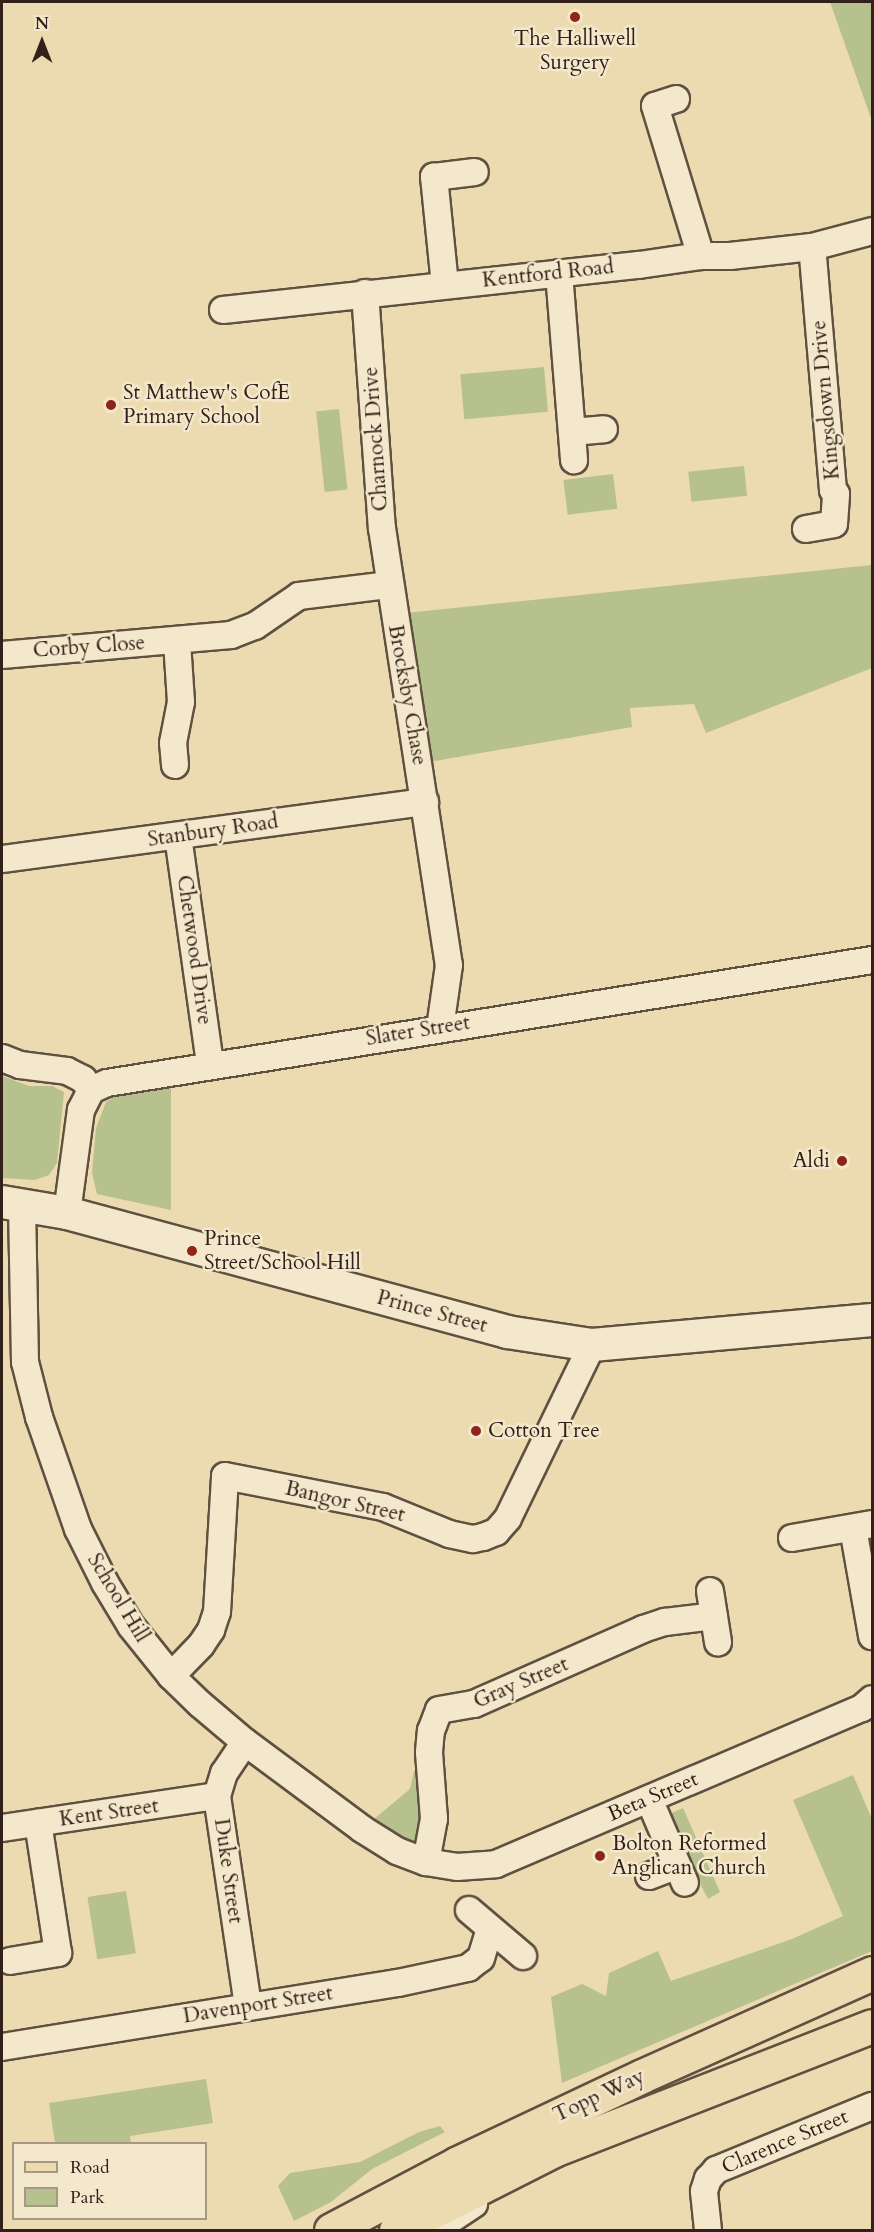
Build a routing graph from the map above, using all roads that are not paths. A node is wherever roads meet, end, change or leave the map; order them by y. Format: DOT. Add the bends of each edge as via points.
graph roads {
  1 [pos="676,99"];
  2 [pos="475,172"];
  3 [pos="873,231"];
  4 [pos="812,247"];
  5 [pos="701,256"];
  6 [pos="559,273"];
  7 [pos="445,285"];
  8 [pos="365,293"];
  9 [pos="223,310"];
  10 [pos="604,429"];
  11 [pos="572,432"];
  12 [pos="574,460"];
  13 [pos="806,529"];
  14 [pos="389,585"];
  15 [pos="177,641"];
  16 [pos="2,655"];
  17 [pos="175,765"];
  18 [pos="425,802"];
  19 [pos="178,836"];
  20 [pos="2,859"];
  21 [pos="873,960"];
  22 [pos="440,1028"];
  23 [pos="2,1058"];
  24 [pos="210,1065"];
  25 [pos="91,1090"];
  26 [pos="11,1204"];
  27 [pos="67,1213"];
  28 [pos="873,1320"];
  29 [pos="592,1345"];
  30 [pos="13,1362"];
  31 [pos="863,1526"];
  32 [pos="792,1538"];
  33 [pos="872,1631"];
  34 [pos="873,1636"];
  35 [pos="717,1642"];
  36 [pos="171,1676"];
  37 [pos="873,1699"];
  38 [pos="245,1742"];
  39 [pos="217,1796"];
  40 [pos="649,1799"];
  41 [pos="38,1823"];
  42 [pos="2,1828"];
  43 [pos="426,1862"];
  44 [pos="650,1876"];
  45 [pos="469,1910"];
  46 [pos="490,1929"];
  47 [pos="523,1956"];
  48 [pos="10,1961"];
  49 [pos="873,1973"];
  50 [pos="248,2007"];
  51 [pos="873,2025"];
  52 [pos="2,2047"];
  53 [pos="873,2106"];
  54 [pos="554,2150"];
  55 [pos="707,2226"];
  56 [pos="332,2230"];
  57 [pos="396,2230"];
  58 [pos="435,2230"];
  1 -- 5 [label="street" via="655,106"];
  2 -- 7 [label="street" via="434,177"];
  3 -- 4 [label="street, Kentford Road"];
  4 -- 5 [label="street, Kentford Road"];
  4 -- 13 [label="street, Kingsdown Drive" via="836,494 834,524"];
  5 -- 6 [label="street, Kentford Road"];
  6 -- 7 [label="street, Kentford Road"];
  6 -- 11 [label="street"];
  7 -- 8 [label="street, Kentford Road"];
  8 -- 9 [label="street, Kentford Road"];
  8 -- 14 [label="street, Charnock Drive"];
  10 -- 11 [label="street"];
  11 -- 12 [label="street"];
  14 -- 15 [label="street" via="298,596 244,631"];
  14 -- 18 [label="street, Brocksby Chase"];
  15 -- 16 [label="street, Corby Close"];
  15 -- 17 [label="street" via="181,702 173,743"];
  18 -- 19 [label="street, Stanbury Road"];
  18 -- 22 [label="street, Brocksby Chase" via="449,965"];
  19 -- 20 [label="street, Stanbury Road"];
  19 -- 24 [label="street, Chetwood Drive"];
  21 -- 22 [label="street, Slater Street"];
  22 -- 24 [label="street, Slater Street"];
  23 -- 25 [label="street" via="20,1065 67,1071 83,1079"];
  24 -- 25 [label="street, Slater Street" via="126,1079"];
  25 -- 27 [label="street" via="78,1123"];
  26 -- 27 [label="street, Prince Street"];
  26 -- 30 [label="street, School Hill"];
  27 -- 29 [label="street, Prince Street" via="507,1332"];
  28 -- 29 [label="street, Prince Street"];
  29 -- 36 [label="street, Bangor Street" via="508,1518 496,1532 483,1537 462,1538 383,1507 225,1476 217,1612 201,1645"];
  30 -- 36 [label="street, School Hill" via="39,1417 78,1529 131,1626"];
  31 -- 32 [label="street"];
  31 -- 33 [label="street"];
  33 -- 34 [label="street"];
  35 -- 43 [label="street, Gray Street" via="712,1604 643,1629 474,1704 439,1710 429,1752 434,1819"];
  36 -- 38 [label="street, School Hill"];
  37 -- 40 [label="street, Beta Street" via="862,1708"];
  38 -- 39 [label="street, Duke Street" via="224,1773"];
  38 -- 43 [label="street, School Hill" via="373,1837"];
  39 -- 41 [label="street, Kent Street"];
  39 -- 50 [label="street, Duke Street"];
  40 -- 43 [label="street, Beta Street" via="496,1864 457,1866"];
  40 -- 44 [label="street" via="681,1874"];
  41 -- 42 [label="street, Kent Street"];
  41 -- 48 [label="street" via="58,1953"];
  45 -- 46 [label="street"];
  46 -- 47 [label="street"];
  46 -- 50 [label="street, Davenport Street" via="482,1958 468,1968"];
  49 -- 56 [label="main road, Topp Way" via="456,2164"];
  50 -- 52 [label="street, Davenport Street"];
  51 -- 54 [label="main road, Topp Way"];
  53 -- 55 [label="street, Clarence Street" via="716,2170 704,2191"];
  54 -- 57 [label="main road, Topp Way"];
  54 -- 58 [label="street"];
}
